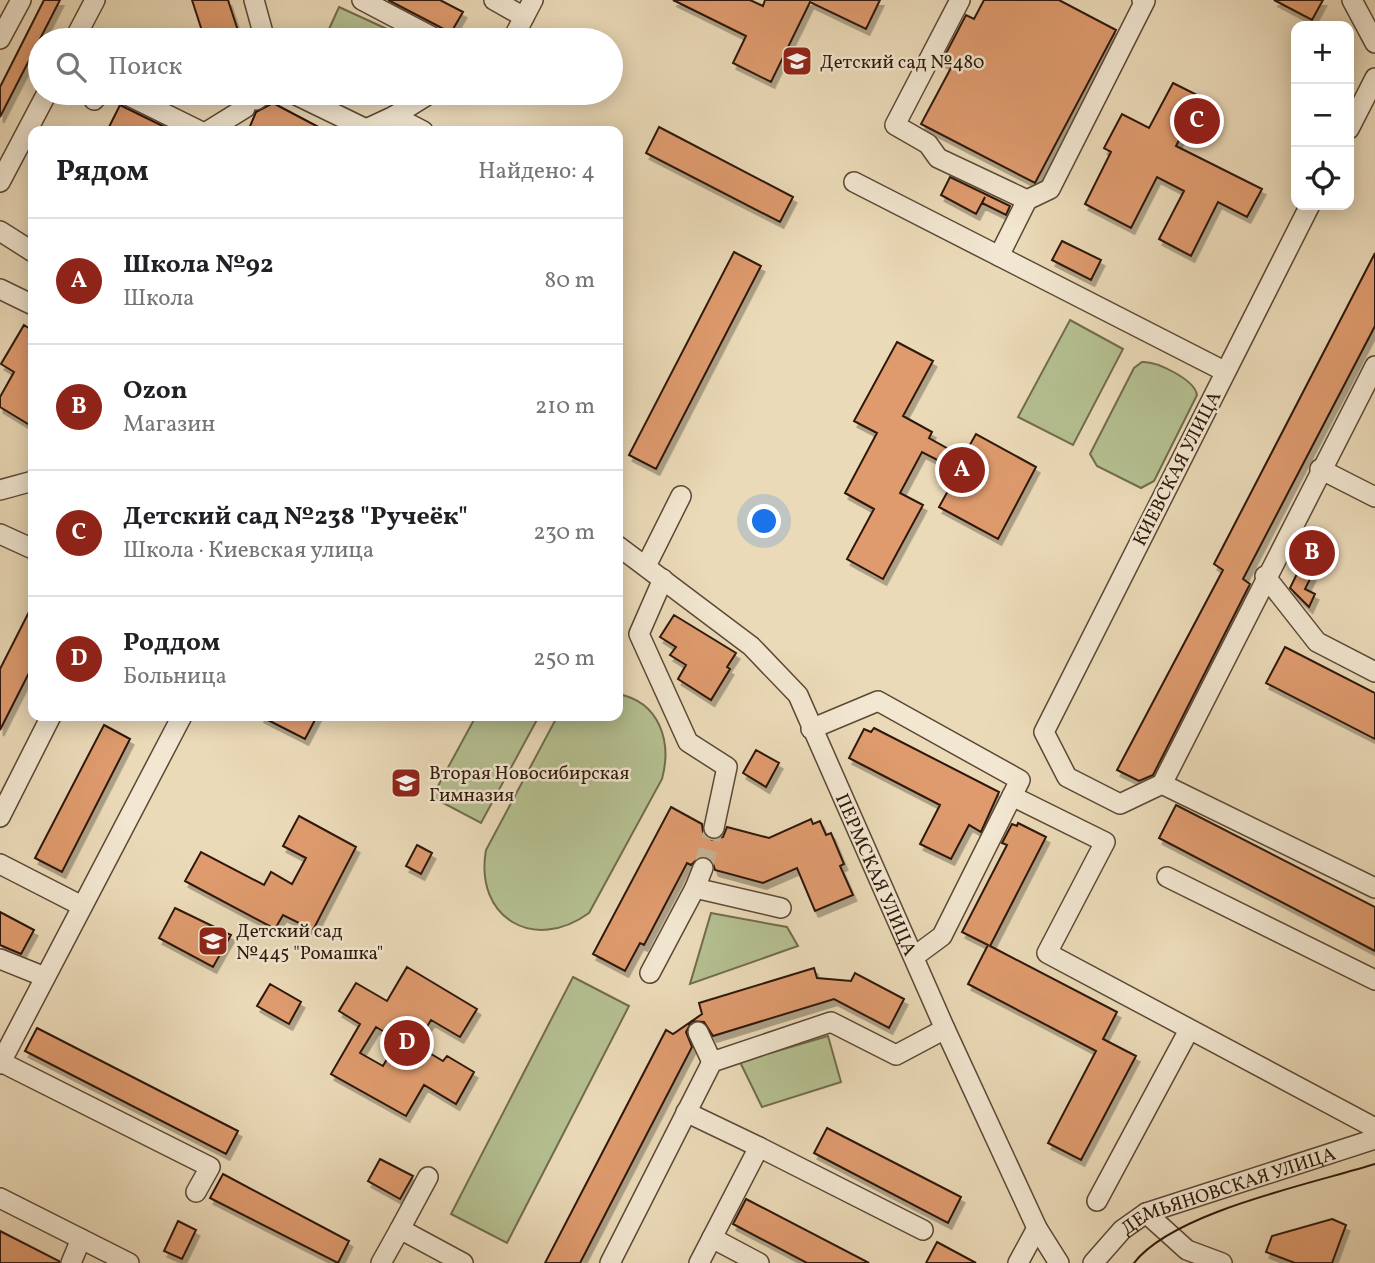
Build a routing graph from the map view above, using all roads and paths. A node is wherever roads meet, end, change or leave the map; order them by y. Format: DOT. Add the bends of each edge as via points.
graph roads {
  1 [pos="21,0"];
  2 [pos="95,0"];
  3 [pos="254,0"];
  4 [pos="362,0"];
  5 [pos="494,0"];
  6 [pos="960,0"];
  7 [pos="1142,0"];
  8 [pos="1352,0"];
  9 [pos="528,9"];
  10 [pos="80,28"];
  11 [pos="262,28"];
  12 [pos="415,28"];
  13 [pos="518,28"];
  14 [pos="0,39"];
  15 [pos="1375,43"];
  16 [pos="1375,78"];
  17 [pos="41,105"];
  18 [pos="147,105"];
  19 [pos="248,105"];
  20 [pos="317,105"];
  21 [pos="412,105"];
  22 [pos="394,116"];
  23 [pos="1354,119"];
  24 [pos="30,126"];
  25 [pos="190,126"];
  26 [pos="216,126"];
  27 [pos="360,126"];
  28 [pos="372,126"];
  29 [pos="413,126"];
  30 [pos="28,129"];
  31 [pos="0,182"];
  32 [pos="854,182"];
  33 [pos="1027,200"];
  34 [pos="1307,210"];
  35 [pos="0,231"];
  36 [pos="28,248"];
  37 [pos="999,256"];
  38 [pos="0,289"];
  39 [pos="28,303"];
  40 [pos="1375,366"];
  41 [pos="1224,371"];
  42 [pos="1321,469"];
  43 [pos="28,482"];
  44 [pos="0,490"];
  45 [pos="681,496"];
  46 [pos="1375,497"];
  47 [pos="0,534"];
  48 [pos="28,548"];
  49 [pos="623,549"];
  50 [pos="646,566"];
  51 [pos="1265,576"];
  52 [pos="663,579"];
  53 [pos="1375,672"];
  54 [pos="48,721"];
  55 [pos="179,721"];
  56 [pos="811,729"];
  57 [pos="1162,784"];
  58 [pos="1012,796"];
  59 [pos="0,817"];
  60 [pos="714,828"];
  61 [pos="0,864"];
  62 [pos="703,867"];
  63 [pos="1167,877"];
  64 [pos="695,888"];
  65 [pos="1375,888"];
  66 [pos="82,906"];
  67 [pos="781,908"];
  68 [pos="915,956"];
  69 [pos="0,959"];
  70 [pos="650,973"];
  71 [pos="45,977"];
  72 [pos="1375,981"];
  73 [pos="946,1029"];
  74 [pos="1189,1030"];
  75 [pos="698,1032"];
  76 [pos="712,1062"];
  77 [pos="1,1063"];
  78 [pos="686,1112"];
  79 [pos="1375,1128"];
  80 [pos="1375,1139"];
  81 [pos="758,1147"];
  82 [pos="428,1177"];
  83 [pos="196,1192"];
  84 [pos="0,1198"];
  85 [pos="1097,1201"];
  86 [pos="1146,1213"];
  87 [pos="1037,1228"];
  88 [pos="400,1229"];
  89 [pos="923,1230"];
  90 [pos="712,1238"];
  91 [pos="81,1239"];
  92 [pos="71,1263"];
  93 [pos="128,1263"];
  94 [pos="381,1263"];
  95 [pos="463,1263"];
  96 [pos="610,1263"];
  97 [pos="699,1263"];
  98 [pos="759,1263"];
  99 [pos="1018,1263"];
  100 [pos="1059,1263"];
  101 [pos="1093,1263"];
  102 [pos="1222,1263"];
  1 -- 14 [label="street"];
  2 -- 10 [label="street"];
  3 -- 11 [label="street"];
  4 -- 12 [label="street"];
  5 -- 9 [label="street"];
  6 -- 33 [label="street" via="895,125 928,144 938,158"];
  7 -- 33 [label="street" via="1050,189"];
  8 -- 15 [label="street"];
  9 -- 13 [label="street"];
  16 -- 23 [label="street"];
  17 -- 24 [label="street"];
  18 -- 25 [label="street"];
  19 -- 26 [label="street"];
  20 -- 27 [label="street"];
  21 -- 22 [label="street"];
  22 -- 28 [label="street"];
  22 -- 29 [label="street"];
  30 -- 31 [label="street"];
  32 -- 37 [label="street"];
  33 -- 37 [label="street"];
  34 -- 41 [label="street, КИЕВСКАЯ УЛИЦА"];
  35 -- 36 [label="street"];
  37 -- 41 [label="street"];
  38 -- 39 [label="street"];
  40 -- 42 [label="street"];
  41 -- 57 [label="street, КИЕВСКАЯ УЛИЦА" via="1044,732 1066,776 1120,804"];
  42 -- 46 [label="street"];
  42 -- 51 [label="street"];
  43 -- 44 [label="street"];
  45 -- 50 [label="street"];
  47 -- 48 [label="street"];
  49 -- 50 [label="street, ПЕРМСКАЯ УЛИЦА"];
  50 -- 52 [label="street, ПЕРМСКАЯ УЛИЦА"];
  51 -- 53 [label="street" via="1317,642"];
  51 -- 57 [label="street"];
  52 -- 56 [label="street, ПЕРМСКАЯ УЛИЦА" via="751,646 798,695"];
  52 -- 60 [label="street" via="639,634 688,742 727,767"];
  54 -- 59 [label="street"];
  55 -- 66 [label="street"];
  56 -- 58 [label="street" via="878,701 1020,780"];
  56 -- 68 [label="street, ПЕРМСКАЯ УЛИЦА"];
  57 -- 65 [label="street"];
  58 -- 68 [label="street" via="942,936"];
  58 -- 74 [label="street" via="1105,842 1047,953"];
  61 -- 66 [label="street"];
  62 -- 64 [label="street"];
  63 -- 72 [label="street"];
  64 -- 67 [label="street"];
  64 -- 70 [label="street"];
  66 -- 71 [label="street"];
  68 -- 73 [label="street, ПЕРМСКАЯ УЛИЦА"];
  69 -- 71 [label="street"];
  71 -- 77 [label="street"];
  73 -- 76 [label="street" via="896,1055 831,1021"];
  73 -- 87 [label="street, ПЕРМСКАЯ УЛИЦА"];
  74 -- 79 [label="street"];
  74 -- 85 [label="street"];
  75 -- 76 [label="street"];
  76 -- 78 [label="street"];
  77 -- 83 [label="street" via="210,1167"];
  78 -- 81 [label="street"];
  78 -- 96 [label="street"];
  80 -- 86 [label="street, ДЕМЬЯНОВСКАЯ УЛИЦА"];
  81 -- 89 [label="street"];
  81 -- 90 [label="street"];
  82 -- 88 [label="street"];
  84 -- 91 [label="street"];
  86 -- 101 [label="street, ДЕМЬЯНОВСКАЯ УЛИЦА" via="1122,1230"];
  86 -- 102 [label="street" via="1187,1250"];
  87 -- 99 [label="street"];
  87 -- 100 [label="street, ПЕРМСКАЯ УЛИЦА"];
  88 -- 94 [label="street"];
  88 -- 95 [label="street"];
  90 -- 97 [label="street"];
  90 -- 98 [label="street"];
  91 -- 92 [label="street"];
  91 -- 93 [label="street"];
}
